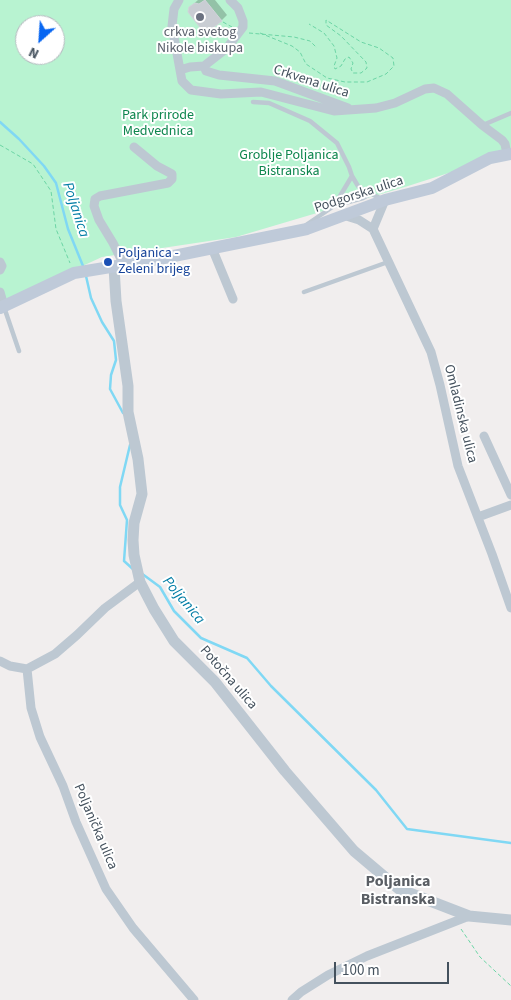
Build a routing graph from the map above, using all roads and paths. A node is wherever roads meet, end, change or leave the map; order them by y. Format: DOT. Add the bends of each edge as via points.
graph roads {
  1 [pos="179,0"];
  2 [pos="230,0"];
  3 [pos="223,22"];
  4 [pos="309,24"];
  5 [pos="240,32"];
  6 [pos="260,33"];
  7 [pos="317,48"];
  8 [pos="204,66"];
  9 [pos="180,70"];
  10 [pos="253,102"];
  11 [pos="353,110"];
  12 [pos="511,112"];
  13 [pos="482,125"];
  14 [pos="0,145"];
  15 [pos="134,147"];
  16 [pos="509,149"];
  17 [pos="352,176"];
  18 [pos="370,194"];
  19 [pos="385,200"];
  20 [pos="338,210"];
  21 [pos="373,229"];
  22 [pos="212,248"];
  23 [pos="0,262"];
  24 [pos="388,262"];
  25 [pos="119,266"];
  26 [pos="0,270"];
  27 [pos="81,272"];
  28 [pos="0,292"];
  29 [pos="304,292"];
  30 [pos="233,299"];
  31 [pos="2,307"];
  32 [pos="19,351"];
  33 [pos="484,436"];
  34 [pos="511,495"];
  35 [pos="511,505"];
  36 [pos="478,517"];
  37 [pos="138,576"];
  38 [pos="511,576"];
  39 [pos="501,580"];
  40 [pos="511,608"];
  41 [pos="0,660"];
  42 [pos="27,669"];
  43 [pos="469,916"];
  44 [pos="511,920"];
  45 [pos="456,921"];
  46 [pos="511,986"];
  47 [pos="194,1000"];
  48 [pos="292,1000"];
  1 -- 9 [label="street, Crkvena ulica" via="172,26"];
  2 -- 5 [label="street" via="238,8 243,21"];
  3 -- 5 [label="path"];
  4 -- 6 [label="path" via="324,33 334,46 336,69 349,57 353,73 361,73 367,68 366,62 326,25 326,20 361,42 379,48 393,58 394,66 386,74 367,82 327,78 306,64 300,52 292,46"];
  5 -- 6 [label="path"];
  5 -- 8 [label="street"];
  6 -- 7 [label="path" via="310,41"];
  8 -- 9 [label="street"];
  8 -- 11 [label="street, Crkvena ulica" via="210,73 219,75 275,81"];
  9 -- 11 [label="street, Crkvena ulica" via="182,80 191,90 221,94 261,92 334,111"];
  10 -- 17 [label="lane" via="269,103 310,121 338,143"];
  11 -- 13 [label="street, Crkvena ulica" via="395,103 425,88 434,88 453,98"];
  12 -- 13 [label="lane"];
  13 -- 16 [label="street, Crkvena ulica"];
  14 -- 27 [label="path" via="33,164 51,191 56,229"];
  15 -- 25 [label="street" via="172,174 172,179 168,183 95,199 99,220 113,243"];
  16 -- 19 [label="main road, Podgorska ulica" via="432,188"];
  17 -- 18 [label="lane" via="358,186"];
  17 -- 20 [label="lane"];
  18 -- 19 [label="lane"];
  18 -- 20 [label="lane"];
  19 -- 20 [label="main road, Podgorska ulica"];
  19 -- 21 [label="street"];
  20 -- 21 [label="street"];
  20 -- 22 [label="main road, Podgorska ulica" via="299,230"];
  21 -- 24 [label="street, Omladinska ulica"];
  22 -- 25 [label="main road, Podgorska ulica"];
  22 -- 30 [label="street"];
  23 -- 26 [label="street"];
  24 -- 29 [label="lane"];
  24 -- 36 [label="street, Omladinska ulica" via="431,352 458,466"];
  25 -- 27 [label="main road, Podgorska ulica"];
  25 -- 37 [label="street, Potočna ulica" via="116,301 128,386 128,412 142,494 133,540"];
  27 -- 31 [label="main road, Podgorska ulica"];
  28 -- 31 [label="street"];
  31 -- 32 [label="lane"];
  33 -- 34 [label="street"];
  35 -- 36 [label="street"];
  36 -- 39 [label="street, Omladinska ulica"];
  37 -- 42 [label="street" via="55,654"];
  37 -- 43 [label="street, Potočna ulica" via="174,640 215,682 354,851 399,889"];
  38 -- 39 [label="street"];
  39 -- 40 [label="street, Omladinska ulica"];
  41 -- 42 [label="street" via="10,666"];
  42 -- 47 [label="street, Poljanička ulica" via="40,737 106,889 133,928"];
  43 -- 44 [label="street, Potočna ulica"];
  43 -- 45 [label="street"];
  45 -- 46 [label="path" via="480,957"];
  45 -- 48 [label="street" via="328,974"];
}
